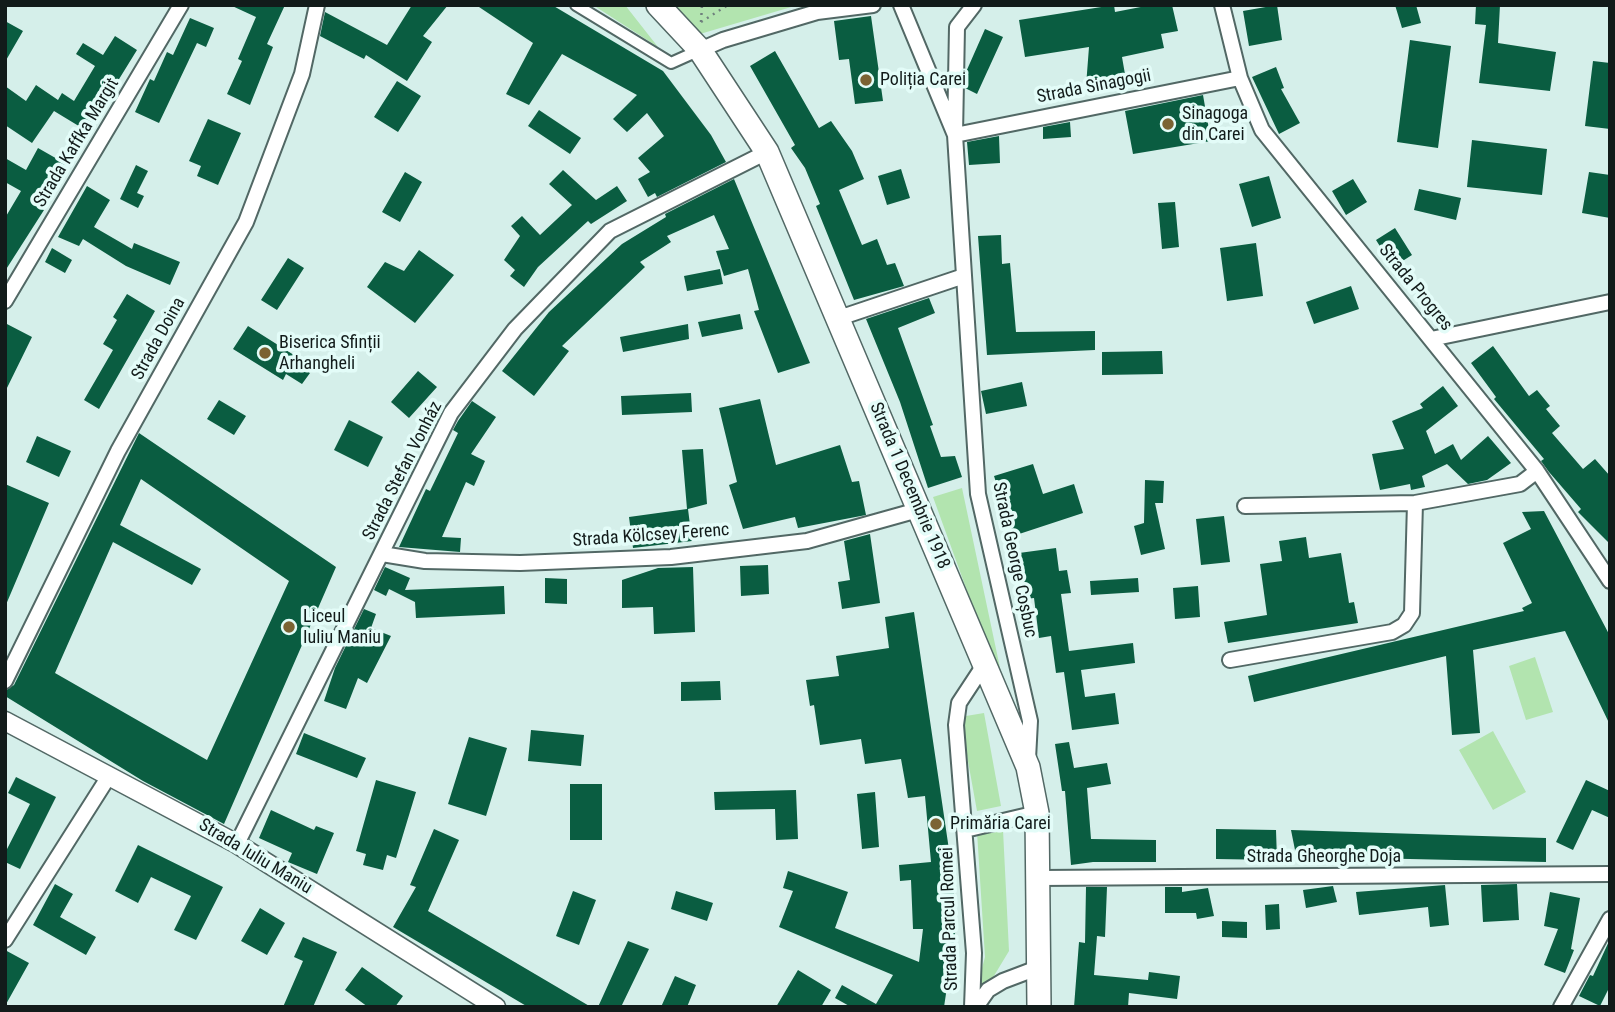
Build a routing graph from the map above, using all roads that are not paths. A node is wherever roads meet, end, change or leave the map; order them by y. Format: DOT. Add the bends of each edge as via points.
graph roads {
  1 [pos="181,5"];
  2 [pos="317,5"];
  3 [pos="576,5"];
  4 [pos="659,5"];
  5 [pos="873,5"];
  6 [pos="901,5"];
  7 [pos="974,5"];
  8 [pos="1222,5"];
  9 [pos="700,50"];
  10 [pos="1240,78"];
  11 [pos="955,135"];
  12 [pos="767,152"];
  13 [pos="964,276"];
  14 [pos="5,301"];
  15 [pos="1610,302"];
  16 [pos="839,318"];
  17 [pos="1431,339"];
  18 [pos="1537,471"];
  19 [pos="1415,503"];
  20 [pos="1245,506"];
  21 [pos="918,510"];
  22 [pos="382,554"];
  23 [pos="1610,580"];
  24 [pos="1230,660"];
  25 [pos="984,665"];
  26 [pos="5,681"];
  27 [pos="5,722"];
  28 [pos="1028,768"];
  29 [pos="108,776"];
  30 [pos="1037,813"];
  31 [pos="965,830"];
  32 [pos="237,844"];
  33 [pos="1610,874"];
  34 [pos="1039,878"];
  35 [pos="1610,919"];
  36 [pos="5,940"];
  37 [pos="1040,967"];
  38 [pos="496,1007"];
  39 [pos="974,1007"];
  40 [pos="1039,1007"];
  41 [pos="1562,1007"];
  1 -- 14 [label="street, Strada Kaffka Margit"];
  2 -- 26 [label="street, Strada Doina" via="302,74 246,222 118,451"];
  3 -- 9 [label="street" via="671,63"];
  4 -- 9 [label="main road, Strada 1 Decembrie 1918"];
  5 -- 9 [label="street" via="817,12"];
  6 -- 11 [label="street, Strada George Coșbuc"];
  7 -- 11 [label="street, Strada George Coșbuc" via="957,27"];
  8 -- 10 [label="street, Strada Progres"];
  9 -- 12 [label="main road, Strada 1 Decembrie 1918"];
  10 -- 11 [label="street, Strada Sinagogii"];
  10 -- 17 [label="street, Strada Progres" via="1262,130"];
  11 -- 13 [label="street, Strada George Coșbuc"];
  12 -- 16 [label="main road, Strada 1 Decembrie 1918"];
  12 -- 22 [label="street, Strada Stefan Vonház" via="610,231 515,329 451,413"];
  13 -- 16 [label="street"];
  13 -- 28 [label="street, Strada George Coșbuc" via="978,494 1030,721"];
  15 -- 17 [label="street"];
  16 -- 21 [label="main road, Strada 1 Decembrie 1918"];
  17 -- 18 [label="street, Strada Progres"];
  18 -- 19 [label="street" via="1520,484"];
  18 -- 23 [label="street, Strada Progres"];
  19 -- 20 [label="street"];
  19 -- 24 [label="street" via="1412,614 1404,625 1392,632"];
  21 -- 22 [label="street, Strada Kölcsey Ferenc" via="807,541 671,557 520,564 425,561"];
  21 -- 25 [label="main road, Strada 1 Decembrie 1918"];
  22 -- 32 [label="street, Strada Stefan Vonház"];
  25 -- 28 [label="main road, Strada 1 Decembrie 1918"];
  25 -- 31 [label="street, Strada Parcul Romei" via="959,704 956,725"];
  27 -- 29 [label="street, Strada Iuliu Maniu"];
  28 -- 30 [label="main road, Strada 1 Decembrie 1918"];
  29 -- 32 [label="street, Strada Iuliu Maniu"];
  29 -- 36 [label="street"];
  30 -- 31 [label="street, Strada Parcul Romei"];
  30 -- 34 [label="main road, Strada 1 Decembrie 1918"];
  31 -- 39 [label="street, Strada Parcul Romei"];
  32 -- 38 [label="street, Strada Iuliu Maniu"];
  33 -- 34 [label="street, Strada Gheorghe Doja"];
  34 -- 37 [label="main road, Strada 1 Decembrie 1918"];
  35 -- 41 [label="street"];
  37 -- 39 [label="street, Strada Parcul Romei" via="988,990"];
  37 -- 40 [label="main road, Strada 1 Decembrie 1918"];
}
